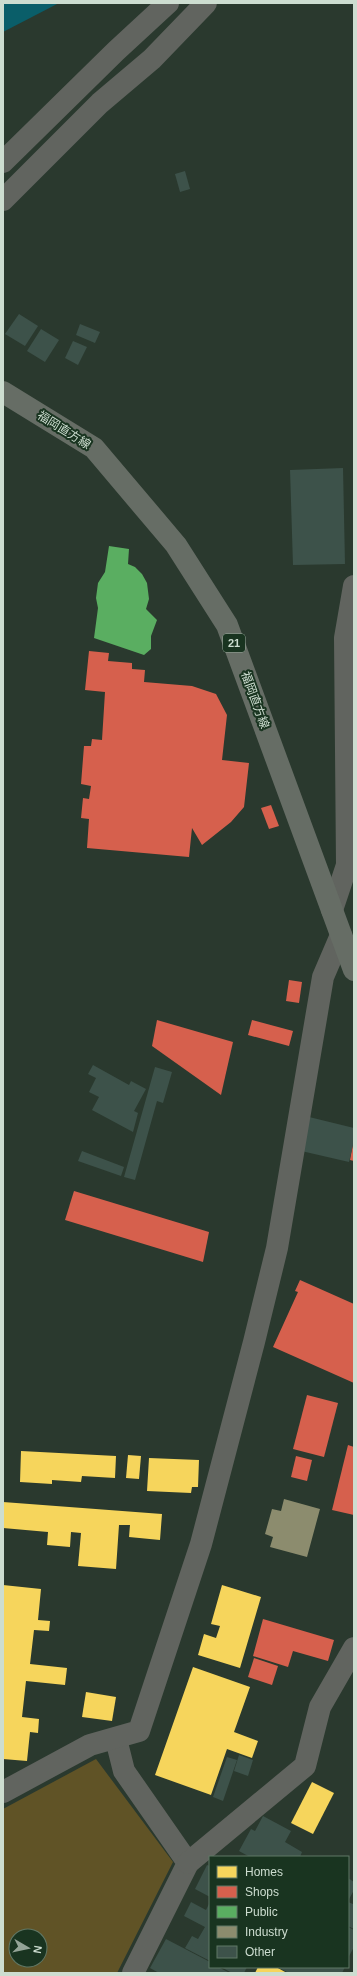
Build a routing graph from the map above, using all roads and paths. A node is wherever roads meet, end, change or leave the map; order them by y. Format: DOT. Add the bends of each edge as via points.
graph roads {
  1 [pos="168,3"];
  2 [pos="206,3"];
  3 [pos="3,162"];
  4 [pos="3,200"];
  5 [pos="3,392"];
  6 [pos="354,586"];
  7 [pos="332,910"];
  8 [pos="341,935"];
  9 [pos="354,970"];
  10 [pos="354,1648"];
  11 [pos="116,1738"];
  12 [pos="3,1792"];
  13 [pos="188,1863"];
  14 [pos="133,1973"];
  1 -- 3 [label="street"];
  2 -- 4 [label="street" via="152,59 100,103"];
  5 -- 7 [label="main road, 福岡直方線 / 21" via="94,448 176,545 227,626"];
  6 -- 7 [label="street" via="345,638 347,865"];
  7 -- 8 [label="main road, 福岡直方線 / 21"];
  8 -- 9 [label="main road, 福岡直方線 / 21"];
  8 -- 11 [label="street" via="323,977 277,1248 202,1544 139,1730"];
  10 -- 13 [label="street" via="320,1707 305,1766"];
  11 -- 12 [label="street" via="90,1745"];
  11 -- 13 [label="street" via="124,1771"];
  13 -- 14 [label="street"];
}
